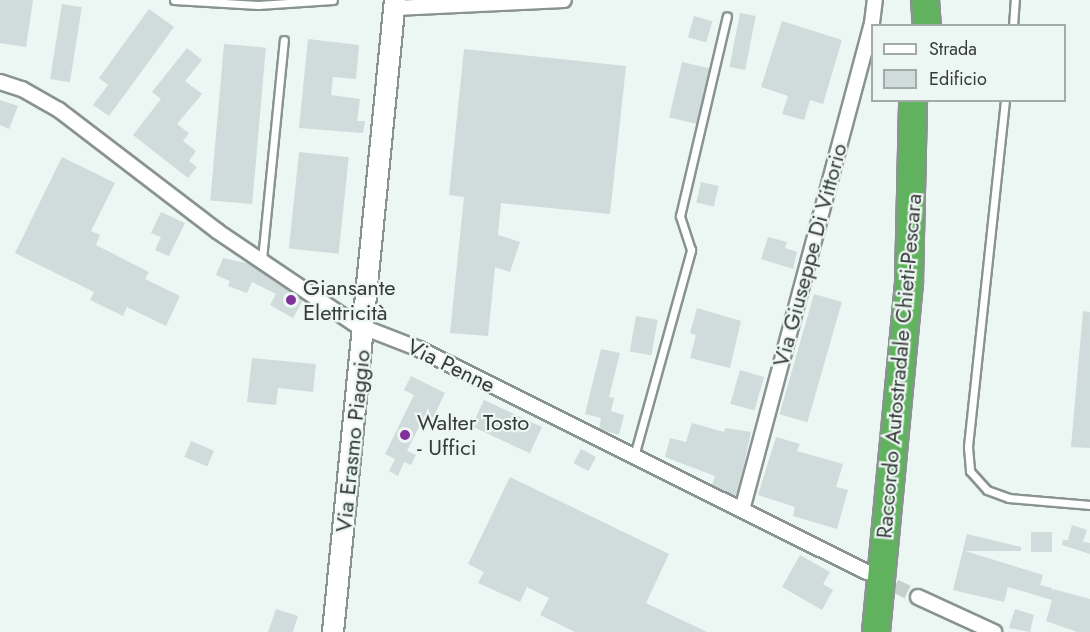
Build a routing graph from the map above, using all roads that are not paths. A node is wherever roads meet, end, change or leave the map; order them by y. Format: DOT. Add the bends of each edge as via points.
graph roads {
  1 [pos="174,0"];
  2 [pos="333,0"];
  3 [pos="564,0"];
  4 [pos="875,0"];
  5 [pos="908,0"];
  6 [pos="925,0"];
  7 [pos="1015,0"];
  8 [pos="395,4"];
  9 [pos="727,16"];
  10 [pos="872,24"];
  11 [pos="910,24"];
  12 [pos="927,24"];
  13 [pos="1012,24"];
  14 [pos="871,27"];
  15 [pos="284,40"];
  16 [pos="0,82"];
  17 [pos="913,102"];
  18 [pos="930,102"];
  19 [pos="1005,102"];
  20 [pos="262,258"];
  21 [pos="365,329"];
  22 [pos="634,456"];
  23 [pos="1090,505"];
  24 [pos="742,510"];
  25 [pos="866,572"];
  26 [pos="918,597"];
  27 [pos="333,632"];
  28 [pos="876,632"];
  29 [pos="893,632"];
  30 [pos="994,632"];
  1 -- 2 [label="lane" via="237,5"];
  3 -- 8 [label="street"];
  4 -- 10 [label="street, Via Giuseppe Di Vittorio"];
  5 -- 11 [label="highway"];
  6 -- 12 [label="highway"];
  7 -- 13 [label="lane"];
  8 -- 21 [label="street, Via Erasmo Piaggio"];
  9 -- 22 [label="lane" via="680,216 691,250"];
  14 -- 24 [label="street, Via Giuseppe Di Vittorio"];
  15 -- 20 [label="lane"];
  16 -- 20 [label="street, Via Penne" via="58,110 217,231"];
  17 -- 28 [label="highway, Raccordo Autostradale Chieti-Pescara" via="908,292"];
  18 -- 29 [label="highway, Raccordo Autostradale Chieti-Pescara" via="926,279"];
  19 -- 23 [label="lane" via="968,447 970,471 987,490 1009,498"];
  20 -- 21 [label="street, Via Penne"];
  21 -- 22 [label="street, Via Penne" via="419,349"];
  21 -- 27 [label="street, Via Erasmo Piaggio"];
  22 -- 24 [label="street, Via Penne"];
  24 -- 25 [label="street, Via Penne"];
  26 -- 30 [label="street"];
}
